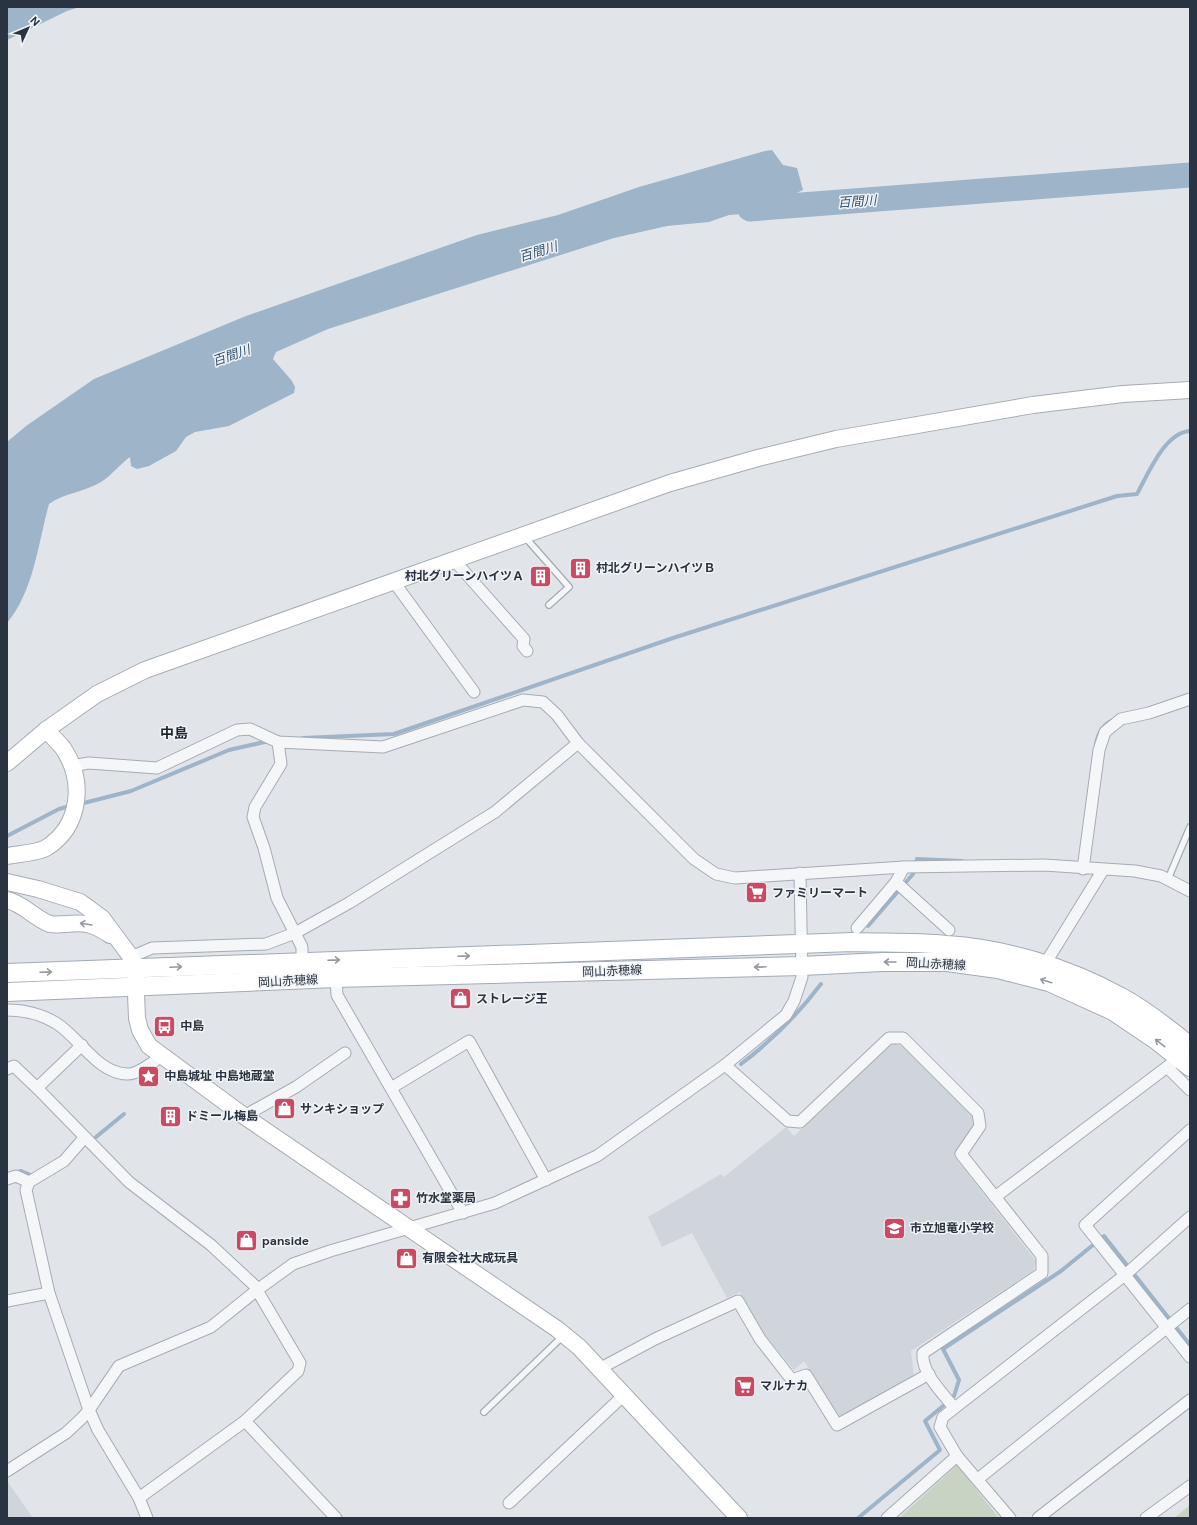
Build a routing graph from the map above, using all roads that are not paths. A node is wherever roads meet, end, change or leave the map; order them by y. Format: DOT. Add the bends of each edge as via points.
graph roads {
  1 [pos="1190,390"];
  2 [pos="523,535"];
  3 [pos="454,560"];
  4 [pos="394,582"];
  5 [pos="549,605"];
  6 [pos="527,651"];
  7 [pos="474,692"];
  8 [pos="1190,699"];
  9 [pos="46,730"];
  10 [pos="278,742"];
  11 [pos="578,743"];
  12 [pos="7,763"];
  13 [pos="72,771"];
  14 [pos="1190,828"];
  15 [pos="7,856"];
  16 [pos="912,867"];
  17 [pos="1083,869"];
  18 [pos="1103,870"];
  19 [pos="800,873"];
  20 [pos="1168,879"];
  21 [pos="7,882"];
  22 [pos="900,886"];
  23 [pos="1190,891"];
  24 [pos="7,900"];
  25 [pos="857,928"];
  26 [pos="949,930"];
  27 [pos="295,933"];
  28 [pos="120,941"];
  29 [pos="802,945"];
  30 [pos="302,962"];
  31 [pos="133,963"];
  32 [pos="1045,964"];
  33 [pos="802,966"];
  34 [pos="7,973"];
  35 [pos="336,978"];
  36 [pos="136,987"];
  37 [pos="7,992"];
  38 [pos="7,1010"];
  39 [pos="82,1045"];
  40 [pos="345,1053"];
  41 [pos="1184,1055"];
  42 [pos="161,1056"];
  43 [pos="724,1065"];
  44 [pos="7,1069"];
  45 [pos="37,1088"];
  46 [pos="391,1088"];
  47 [pos="1190,1090"];
  48 [pos="244,1116"];
  49 [pos="1190,1130"];
  50 [pos="84,1138"];
  51 [pos="7,1179"];
  52 [pos="546,1180"];
  53 [pos="29,1182"];
  54 [pos="995,1197"];
  55 [pos="463,1213"];
  56 [pos="1190,1217"];
  57 [pos="407,1228"];
  58 [pos="1129,1271"];
  59 [pos="257,1290"];
  60 [pos="48,1293"];
  61 [pos="7,1301"];
  62 [pos="1190,1309"];
  63 [pos="1171,1325"];
  64 [pos="564,1335"];
  65 [pos="1190,1357"];
  66 [pos="599,1369"];
  67 [pos="929,1374"];
  68 [pos="624,1395"];
  69 [pos="1190,1400"];
  70 [pos="954,1408"];
  71 [pos="89,1410"];
  72 [pos="484,1412"];
  73 [pos="245,1421"];
  74 [pos="957,1456"];
  75 [pos="7,1471"];
  76 [pos="978,1479"];
  77 [pos="1190,1486"];
  78 [pos="139,1498"];
  79 [pos="509,1503"];
  80 [pos="142,1516"];
  81 [pos="336,1518"];
  82 [pos="738,1518"];
  83 [pos="887,1518"];
  84 [pos="1010,1518"];
  85 [pos="1038,1518"];
  86 [pos="1146,1518"];
  1 -- 2 [label="street" via="1123,394 1033,405 836,439 670,483"];
  2 -- 3 [label="street"];
  2 -- 5 [label="lane" via="569,587"];
  3 -- 4 [label="street"];
  3 -- 6 [label="street" via="524,639 523,646"];
  4 -- 7 [label="street"];
  4 -- 9 [label="street" via="145,670 97,694"];
  8 -- 17 [label="street" via="1148,713 1121,718 1105,732 1100,750"];
  9 -- 12 [label="street"];
  9 -- 13 [label="street" via="63,749"];
  10 -- 11 [label="street" via="383,748 523,700 543,702 557,714"];
  10 -- 13 [label="street" via="250,729 237,730 157,768 89,763"];
  10 -- 27 [label="street" via="281,764 255,807 253,817 277,898"];
  11 -- 19 [label="street" via="694,859 716,874 735,878"];
  11 -- 27 [label="street" via="495,812 349,903"];
  13 -- 15 [label="street" via="77,801 73,818 63,834 45,849"];
  14 -- 20 [label="lane"];
  16 -- 17 [label="street" via="1044,865"];
  16 -- 19 [label="street"];
  16 -- 22 [label="street"];
  17 -- 18 [label="street"];
  18 -- 20 [label="street" via="1135,871"];
  18 -- 32 [label="street"];
  19 -- 29 [label="street"];
  20 -- 23 [label="street"];
  21 -- 28 [label="street" via="80,902 102,918"];
  22 -- 25 [label="street"];
  22 -- 26 [label="street"];
  28 -- 24 [label="street, one-way" via="96,925 81,922 52,925 17,902"];
  27 -- 30 [label="street" via="302,947"];
  27 -- 31 [label="street" via="266,944 152,948"];
  28 -- 31 [label="street"];
  30 -- 29 [label="main road, 岡山赤穂線, one-way"];
  29 -- 32 [label="main road, 岡山赤穂線" via="853,942 948,945 1002,953"];
  29 -- 33 [label="street"];
  31 -- 30 [label="main road, 岡山赤穂線, one-way"];
  34 -- 31 [label="main road, 岡山赤穂線, one-way"];
  31 -- 36 [label="street"];
  32 -- 41 [label="main road, 岡山赤穂線" via="1121,997 1166,1027"];
  33 -- 35 [label="main road, 岡山赤穂線, one-way"];
  41 -- 33 [label="main road, 岡山赤穂線, one-way" via="1113,1011 1049,982 998,969 947,962"];
  33 -- 43 [label="street" via="799,987 786,1015"];
  35 -- 36 [label="main road, 岡山赤穂線"];
  35 -- 46 [label="street" via="337,995"];
  36 -- 37 [label="main road, 岡山赤穂線"];
  36 -- 42 [label="street" via="140,1030 149,1046"];
  38 -- 39 [label="street" via="34,1013 57,1024"];
  39 -- 42 [label="street" via="101,1064 115,1072 128,1075"];
  39 -- 45 [label="street"];
  40 -- 48 [label="street" via="296,1087"];
  41 -- 47 [label="street"];
  41 -- 54 [label="street"];
  42 -- 48 [label="street"];
  43 -- 52 [label="street" via="597,1156"];
  43 -- 54 [label="street" via="788,1121 800,1122 889,1038 904,1038 978,1113 980,1126 961,1154"];
  44 -- 45 [label="street" via="14,1066"];
  45 -- 50 [label="street"];
  46 -- 52 [label="street" via="469,1041"];
  46 -- 55 [label="street"];
  48 -- 57 [label="street"];
  49 -- 58 [label="street" via="1085,1225"];
  50 -- 53 [label="street" via="64,1161"];
  50 -- 59 [label="street" via="129,1182 211,1245"];
  51 -- 53 [label="street" via="16,1176"];
  52 -- 55 [label="street" via="495,1203"];
  53 -- 60 [label="street" via="26,1190"];
  54 -- 67 [label="street" via="1042,1256 1042,1273 923,1353 922,1362"];
  55 -- 57 [label="street"];
  56 -- 58 [label="street"];
  57 -- 59 [label="street" via="293,1264"];
  57 -- 64 [label="street"];
  58 -- 63 [label="street"];
  58 -- 70 [label="street"];
  59 -- 71 [label="street" via="211,1327 119,1366"];
  59 -- 73 [label="street" via="300,1363 298,1371"];
  60 -- 61 [label="street"];
  60 -- 71 [label="street"];
  62 -- 63 [label="street"];
  63 -- 65 [label="street"];
  63 -- 76 [label="street"];
  64 -- 66 [label="street"];
  64 -- 72 [label="lane"];
  66 -- 67 [label="street" via="738,1301 760,1339 792,1380 806,1375 837,1425"];
  66 -- 68 [label="street"];
  67 -- 70 [label="street"];
  68 -- 79 [label="street"];
  68 -- 82 [label="street"];
  69 -- 85 [label="street"];
  70 -- 74 [label="street" via="943,1417 940,1428"];
  71 -- 75 [label="street" via="66,1433"];
  71 -- 78 [label="street" via="98,1430"];
  73 -- 78 [label="street"];
  73 -- 81 [label="street"];
  74 -- 76 [label="street"];
  74 -- 83 [label="street"];
  76 -- 84 [label="street"];
  77 -- 86 [label="street"];
  78 -- 80 [label="street"];
}
